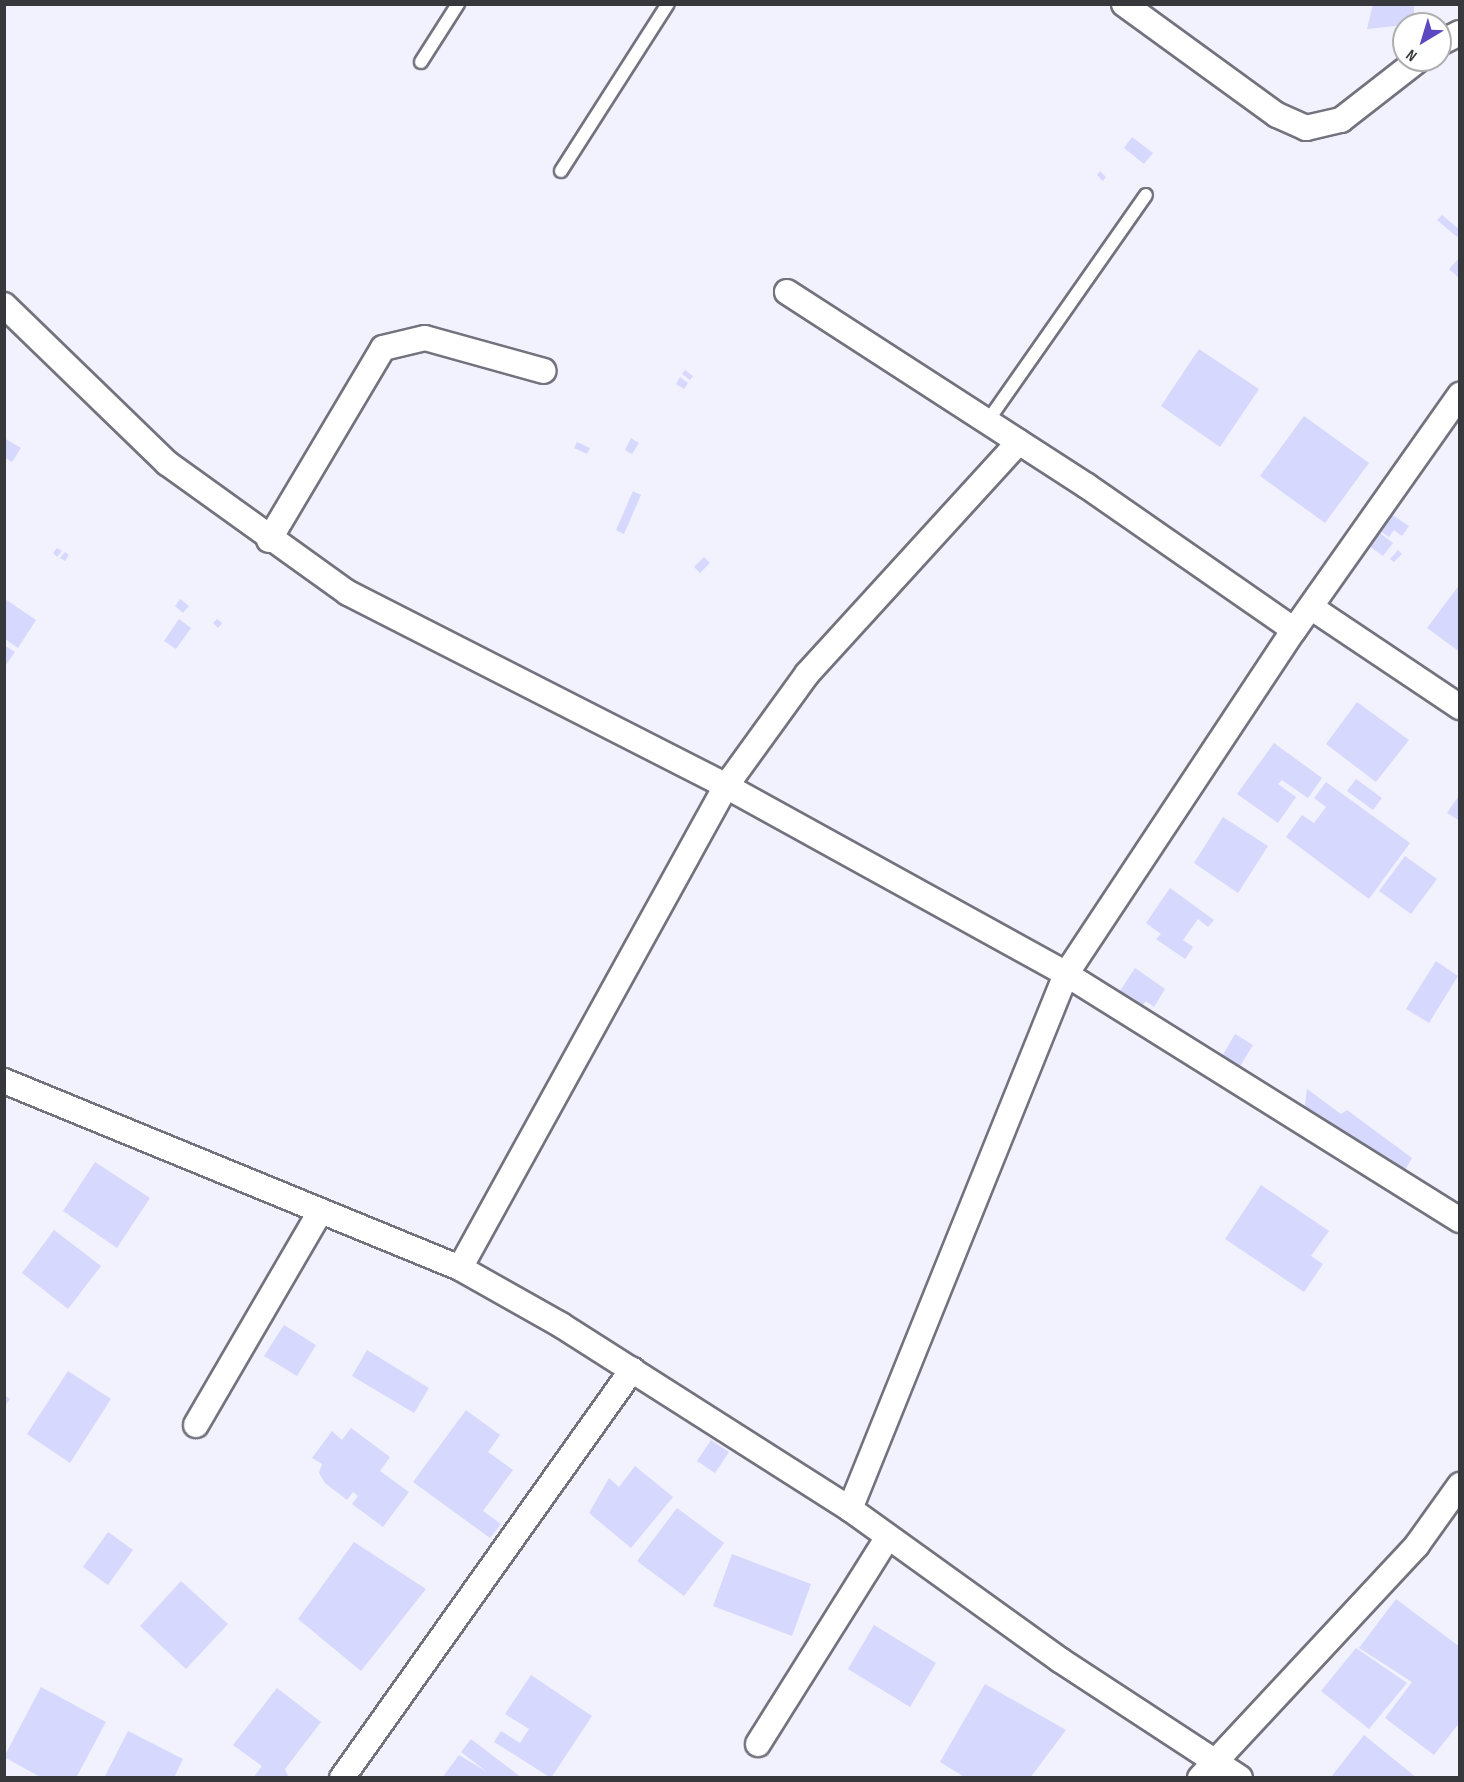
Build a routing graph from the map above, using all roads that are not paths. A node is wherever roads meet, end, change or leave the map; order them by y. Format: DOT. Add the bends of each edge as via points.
graph roads {
  1 [pos="458,4"];
  2 [pos="668,4"];
  3 [pos="1124,4"];
  4 [pos="421,62"];
  5 [pos="1403,72"];
  6 [pos="561,171"];
  7 [pos="1146,195"];
  8 [pos="787,292"];
  9 [pos="4,304"];
  10 [pos="544,372"];
  11 [pos="1460,395"];
  12 [pos="987,422"];
  13 [pos="1019,442"];
  14 [pos="269,540"];
  15 [pos="1312,608"];
  16 [pos="1294,630"];
  17 [pos="1460,707"];
  18 [pos="726,786"];
  19 [pos="1066,974"];
  20 [pos="6,1085"];
  21 [pos="320,1212"];
  22 [pos="1460,1220"];
  23 [pos="460,1268"];
  24 [pos="632,1371"];
  25 [pos="196,1425"];
  26 [pos="1460,1485"];
  27 [pos="850,1509"];
  28 [pos="888,1537"];
  29 [pos="758,1744"];
  30 [pos="1208,1768"];
  31 [pos="342,1778"];
  32 [pos="1240,1778"];
  1 -- 4 [label="lane"];
  2 -- 6 [label="lane"];
  3 -- 5 [label="street" via="1268,110 1306,128 1341,120"];
  7 -- 12 [label="lane"];
  8 -- 12 [label="street"];
  9 -- 14 [label="street" via="166,463"];
  10 -- 14 [label="street" via="425,338 383,348"];
  11 -- 15 [label="street"];
  12 -- 13 [label="street"];
  13 -- 16 [label="street"];
  13 -- 18 [label="street" via="807,674"];
  14 -- 18 [label="street" via="348,593 498,674"];
  15 -- 16 [label="street"];
  15 -- 17 [label="street"];
  16 -- 19 [label="street"];
  18 -- 19 [label="street"];
  18 -- 23 [label="street"];
  19 -- 22 [label="street"];
  19 -- 27 [label="street"];
  20 -- 21 [label="street"];
  21 -- 23 [label="street"];
  21 -- 25 [label="street"];
  23 -- 24 [label="street"];
  24 -- 27 [label="street"];
  24 -- 31 [label="street"];
  26 -- 30 [label="street" via="1417,1545"];
  27 -- 28 [label="street"];
  28 -- 29 [label="street"];
  28 -- 30 [label="street"];
  30 -- 32 [label="street"];
}
